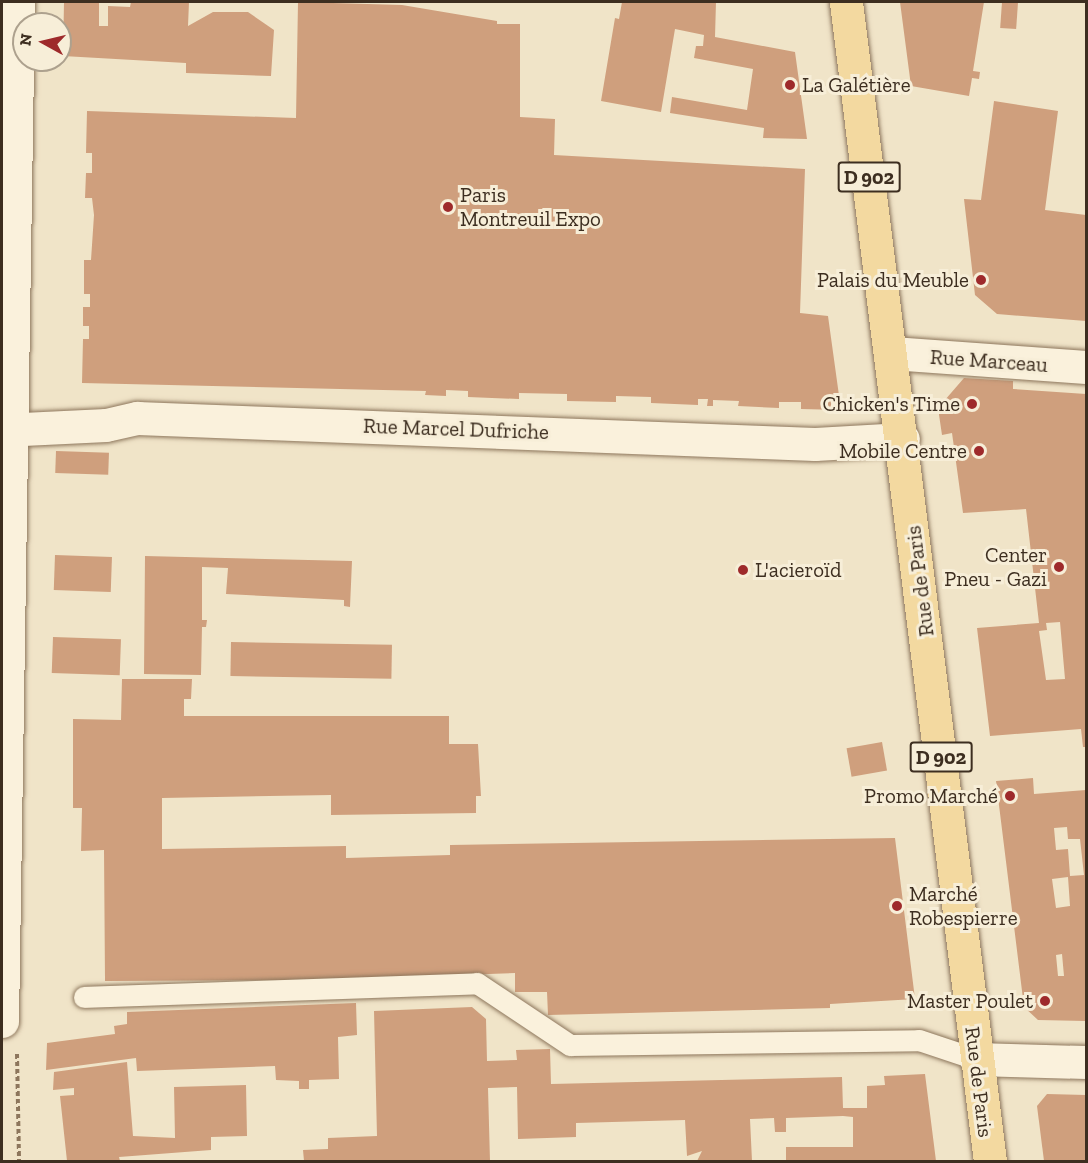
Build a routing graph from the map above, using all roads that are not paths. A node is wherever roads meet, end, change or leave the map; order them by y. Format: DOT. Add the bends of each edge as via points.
graph roads {
  1 [pos="18,2"];
  2 [pos="846,2"];
  3 [pos="891,353"];
  4 [pos="1086,367"];
  5 [pos="5,429"];
  6 [pos="903,439"];
  7 [pos="84,997"];
  8 [pos="2,1021"];
  9 [pos="976,1059"];
  10 [pos="1086,1062"];
  11 [pos="990,1161"];
  1 -- 5 [label="street"];
  2 -- 3 [label="main road, Rue de Paris / D 902"];
  3 -- 4 [label="street, Rue Marceau"];
  3 -- 6 [label="main road, Rue de Paris / D 902"];
  5 -- 6 [label="street, Rue Marcel Dufriche" via="106,425 136,418 815,444"];
  5 -- 8 [label="street"];
  6 -- 9 [label="main road, Rue de Paris / D 902"];
  7 -- 9 [label="lane" via="477,983 570,1045 919,1040"];
  9 -- 10 [label="street"];
  9 -- 11 [label="main road, Rue de Paris / D 902"];
}
